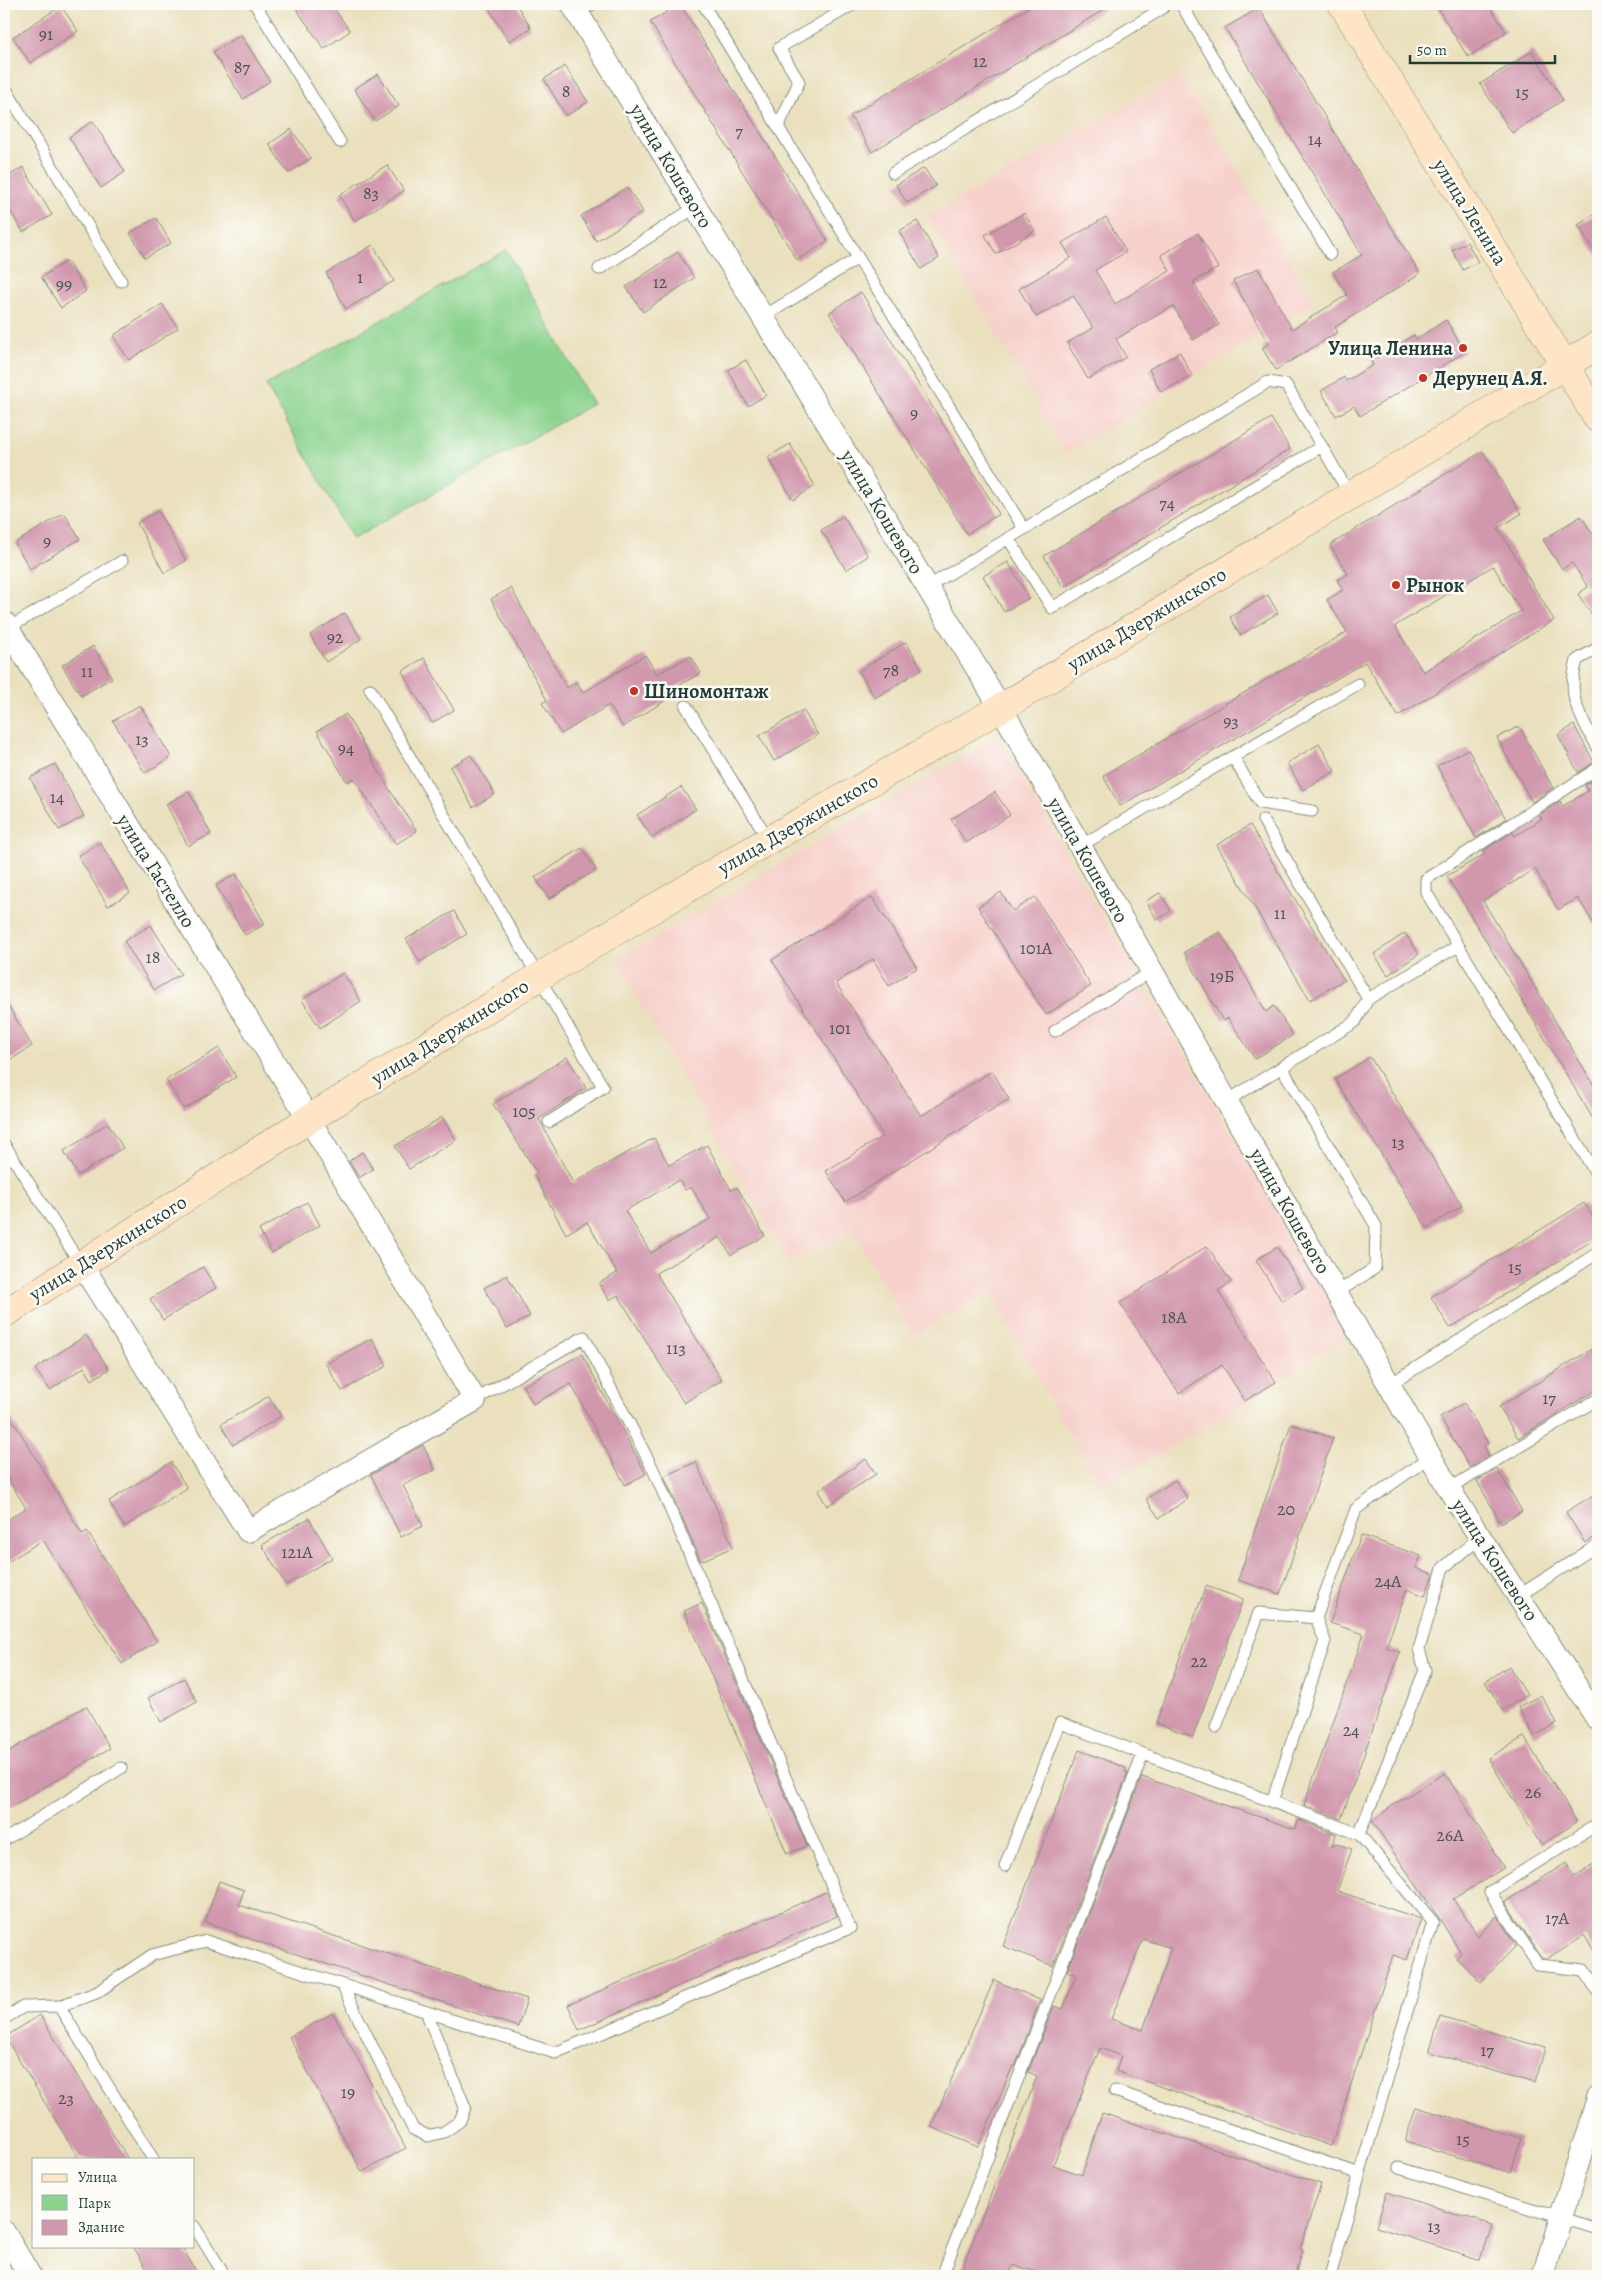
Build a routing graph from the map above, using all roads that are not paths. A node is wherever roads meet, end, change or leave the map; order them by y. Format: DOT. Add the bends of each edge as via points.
graph roads {
  1 [pos="256,4"];
  2 [pos="703,4"];
  3 [pos="854,4"];
  4 [pos="1181,4"];
  5 [pos="1342,4"];
  6 [pos="1165,5"];
  7 [pos="580,6"];
  8 [pos="4,86"];
  9 [pos="778,127"];
  10 [pos="340,142"];
  11 [pos="893,173"];
  12 [pos="696,207"];
  13 [pos="1330,254"];
  14 [pos="858,258"];
  15 [pos="599,269"];
  16 [pos="121,281"];
  17 [pos="763,317"];
  18 [pos="1598,345"];
  19 [pos="1565,365"];
  20 [pos="1598,419"];
  21 [pos="1322,446"];
  22 [pos="1350,496"];
  23 [pos="1024,528"];
  24 [pos="1008,538"];
  25 [pos="122,561"];
  26 [pos="928,587"];
  27 [pos="5,627"];
  28 [pos="1598,648"];
  29 [pos="1358,684"];
  30 [pos="370,688"];
  31 [pos="686,706"];
  32 [pos="1001,708"];
  33 [pos="1598,748"];
  34 [pos="1233,757"];
  35 [pos="1598,768"];
  36 [pos="1312,811"];
  37 [pos="1263,820"];
  38 [pos="769,840"];
  39 [pos="1080,846"];
  40 [pos="1458,946"];
  41 [pos="1152,971"];
  42 [pos="540,976"];
  43 [pos="1368,999"];
  44 [pos="1055,1031"];
  45 [pos="1282,1068"];
  46 [pos="1227,1101"];
  47 [pos="309,1120"];
  48 [pos="549,1122"];
  49 [pos="4,1144"];
  50 [pos="1598,1177"];
  51 [pos="1598,1253"];
  52 [pos="82,1265"];
  53 [pos="1336,1293"];
  54 [pos="4,1314"];
  55 [pos="1389,1385"];
  56 [pos="1598,1398"];
  57 [pos="474,1400"];
  58 [pos="1430,1457"];
  59 [pos="1449,1489"];
  60 [pos="1480,1537"];
  61 [pos="1598,1545"];
  62 [pos="1518,1596"];
  63 [pos="1316,1618"];
  64 [pos="1598,1720"];
  65 [pos="1216,1728"];
  66 [pos="1143,1754"];
  67 [pos="121,1768"];
  68 [pos="1272,1802"];
  69 [pos="1598,1824"];
  70 [pos="1359,1834"];
  71 [pos="4,1840"];
  72 [pos="1005,1866"];
  73 [pos="342,1985"];
  74 [pos="1598,1992"];
  75 [pos="59,2006"];
  76 [pos="426,2012"];
  77 [pos="4,2019"];
  78 [pos="1115,2091"];
  79 [pos="1598,2098"];
  80 [pos="152,2158"];
  81 [pos="1399,2168"];
  82 [pos="1360,2174"];
  83 [pos="1562,2216"];
  84 [pos="195,2228"];
  85 [pos="1598,2228"];
  86 [pos="4,2232"];
  87 [pos="30,2276"];
  88 [pos="225,2276"];
  89 [pos="942,2276"];
  90 [pos="1330,2276"];
  91 [pos="1544,2276"];
  1 -- 10 [label="lane"];
  2 -- 9 [label="lane"];
  3 -- 9 [label="lane" via="779,48 799,82"];
  4 -- 13 [label="lane"];
  5 -- 19 [label="street, улица Ленина"];
  6 -- 11 [label="lane"];
  7 -- 12 [label="street, улица Кошевого"];
  8 -- 16 [label="lane"];
  9 -- 14 [label="lane"];
  12 -- 15 [label="lane"];
  12 -- 17 [label="street, улица Кошевого"];
  14 -- 17 [label="lane"];
  14 -- 23 [label="lane"];
  17 -- 26 [label="street, улица Кошевого"];
  18 -- 19 [label="street, улица Дзержинского"];
  19 -- 20 [label="street, улица Ленина"];
  19 -- 22 [label="street, улица Дзержинского"];
  21 -- 22 [label="lane"];
  21 -- 23 [label="lane" via="1286,385 1268,382"];
  21 -- 24 [label="lane" via="1052,608"];
  22 -- 32 [label="street, улица Дзержинского"];
  23 -- 24 [label="lane"];
  24 -- 26 [label="lane"];
  25 -- 27 [label="lane"];
  26 -- 32 [label="street, улица Кошевого"];
  27 -- 47 [label="street, улица Гастелло"];
  28 -- 33 [label="lane" via="1577,660 1572,679 1575,705"];
  29 -- 34 [label="lane"];
  30 -- 42 [label="lane"];
  31 -- 38 [label="lane"];
  32 -- 38 [label="street, улица Дзержинского"];
  32 -- 39 [label="street, улица Кошевого"];
  34 -- 36 [label="lane" via="1260,803"];
  34 -- 39 [label="lane"];
  35 -- 40 [label="lane" via="1426,879 1426,892"];
  37 -- 43 [label="lane"];
  38 -- 42 [label="street, улица Дзержинского"];
  39 -- 41 [label="street, улица Кошевого"];
  40 -- 43 [label="lane"];
  40 -- 50 [label="lane"];
  41 -- 44 [label="lane"];
  41 -- 46 [label="street, улица Кошевого"];
  42 -- 47 [label="street, улица Дзержинского"];
  42 -- 48 [label="lane" via="603,1088"];
  43 -- 45 [label="lane" via="1355,1022"];
  45 -- 46 [label="lane"];
  45 -- 53 [label="lane" via="1376,1226 1375,1268"];
  46 -- 53 [label="street, улица Кошевого"];
  47 -- 52 [label="street, улица Дзержинского"];
  47 -- 57 [label="street, улица Гастелло"];
  49 -- 52 [label="lane"];
  51 -- 55 [label="lane"];
  52 -- 54 [label="street, улица Дзержинского"];
  52 -- 57 [label="street" via="248,1531"];
  53 -- 55 [label="street, улица Кошевого"];
  55 -- 58 [label="street, улица Кошевого"];
  56 -- 59 [label="lane"];
  57 -- 76 [label="lane" via="584,1337 653,1469 850,1928 555,2053"];
  58 -- 59 [label="street, улица Кошевого"];
  58 -- 63 [label="lane" via="1356,1509"];
  59 -- 60 [label="street, улица Кошевого"];
  60 -- 62 [label="street, улица Кошевого"];
  60 -- 70 [label="lane" via="1443,1568 1419,1649 1425,1670"];
  61 -- 62 [label="lane"];
  62 -- 64 [label="street, улица Кошевого"];
  63 -- 65 [label="lane" via="1260,1613"];
  63 -- 68 [label="lane" via="1325,1642"];
  66 -- 68 [label="lane"];
  66 -- 72 [label="lane" via="1060,1723"];
  66 -- 89 [label="lane"];
  67 -- 71 [label="lane"];
  68 -- 70 [label="lane"];
  69 -- 74 [label="lane" via="1490,1892 1538,1965 1584,1970"];
  70 -- 82 [label="lane" via="1433,1922"];
  73 -- 75 [label="lane" via="206,1941 152,1955 96,1993"];
  73 -- 76 [label="lane"];
  73 -- 76 [label="lane" via="413,2129 428,2136 444,2132 460,2121 465,2107"];
  75 -- 77 [label="lane" via="23,2007"];
  75 -- 80 [label="lane"];
  78 -- 82 [label="lane"];
  79 -- 83 [label="street"];
  81 -- 83 [label="lane"];
  82 -- 90 [label="lane"];
  83 -- 85 [label="lane"];
  83 -- 91 [label="street"];
  84 -- 88 [label="lane"];
  86 -- 87 [label="street"];
}
